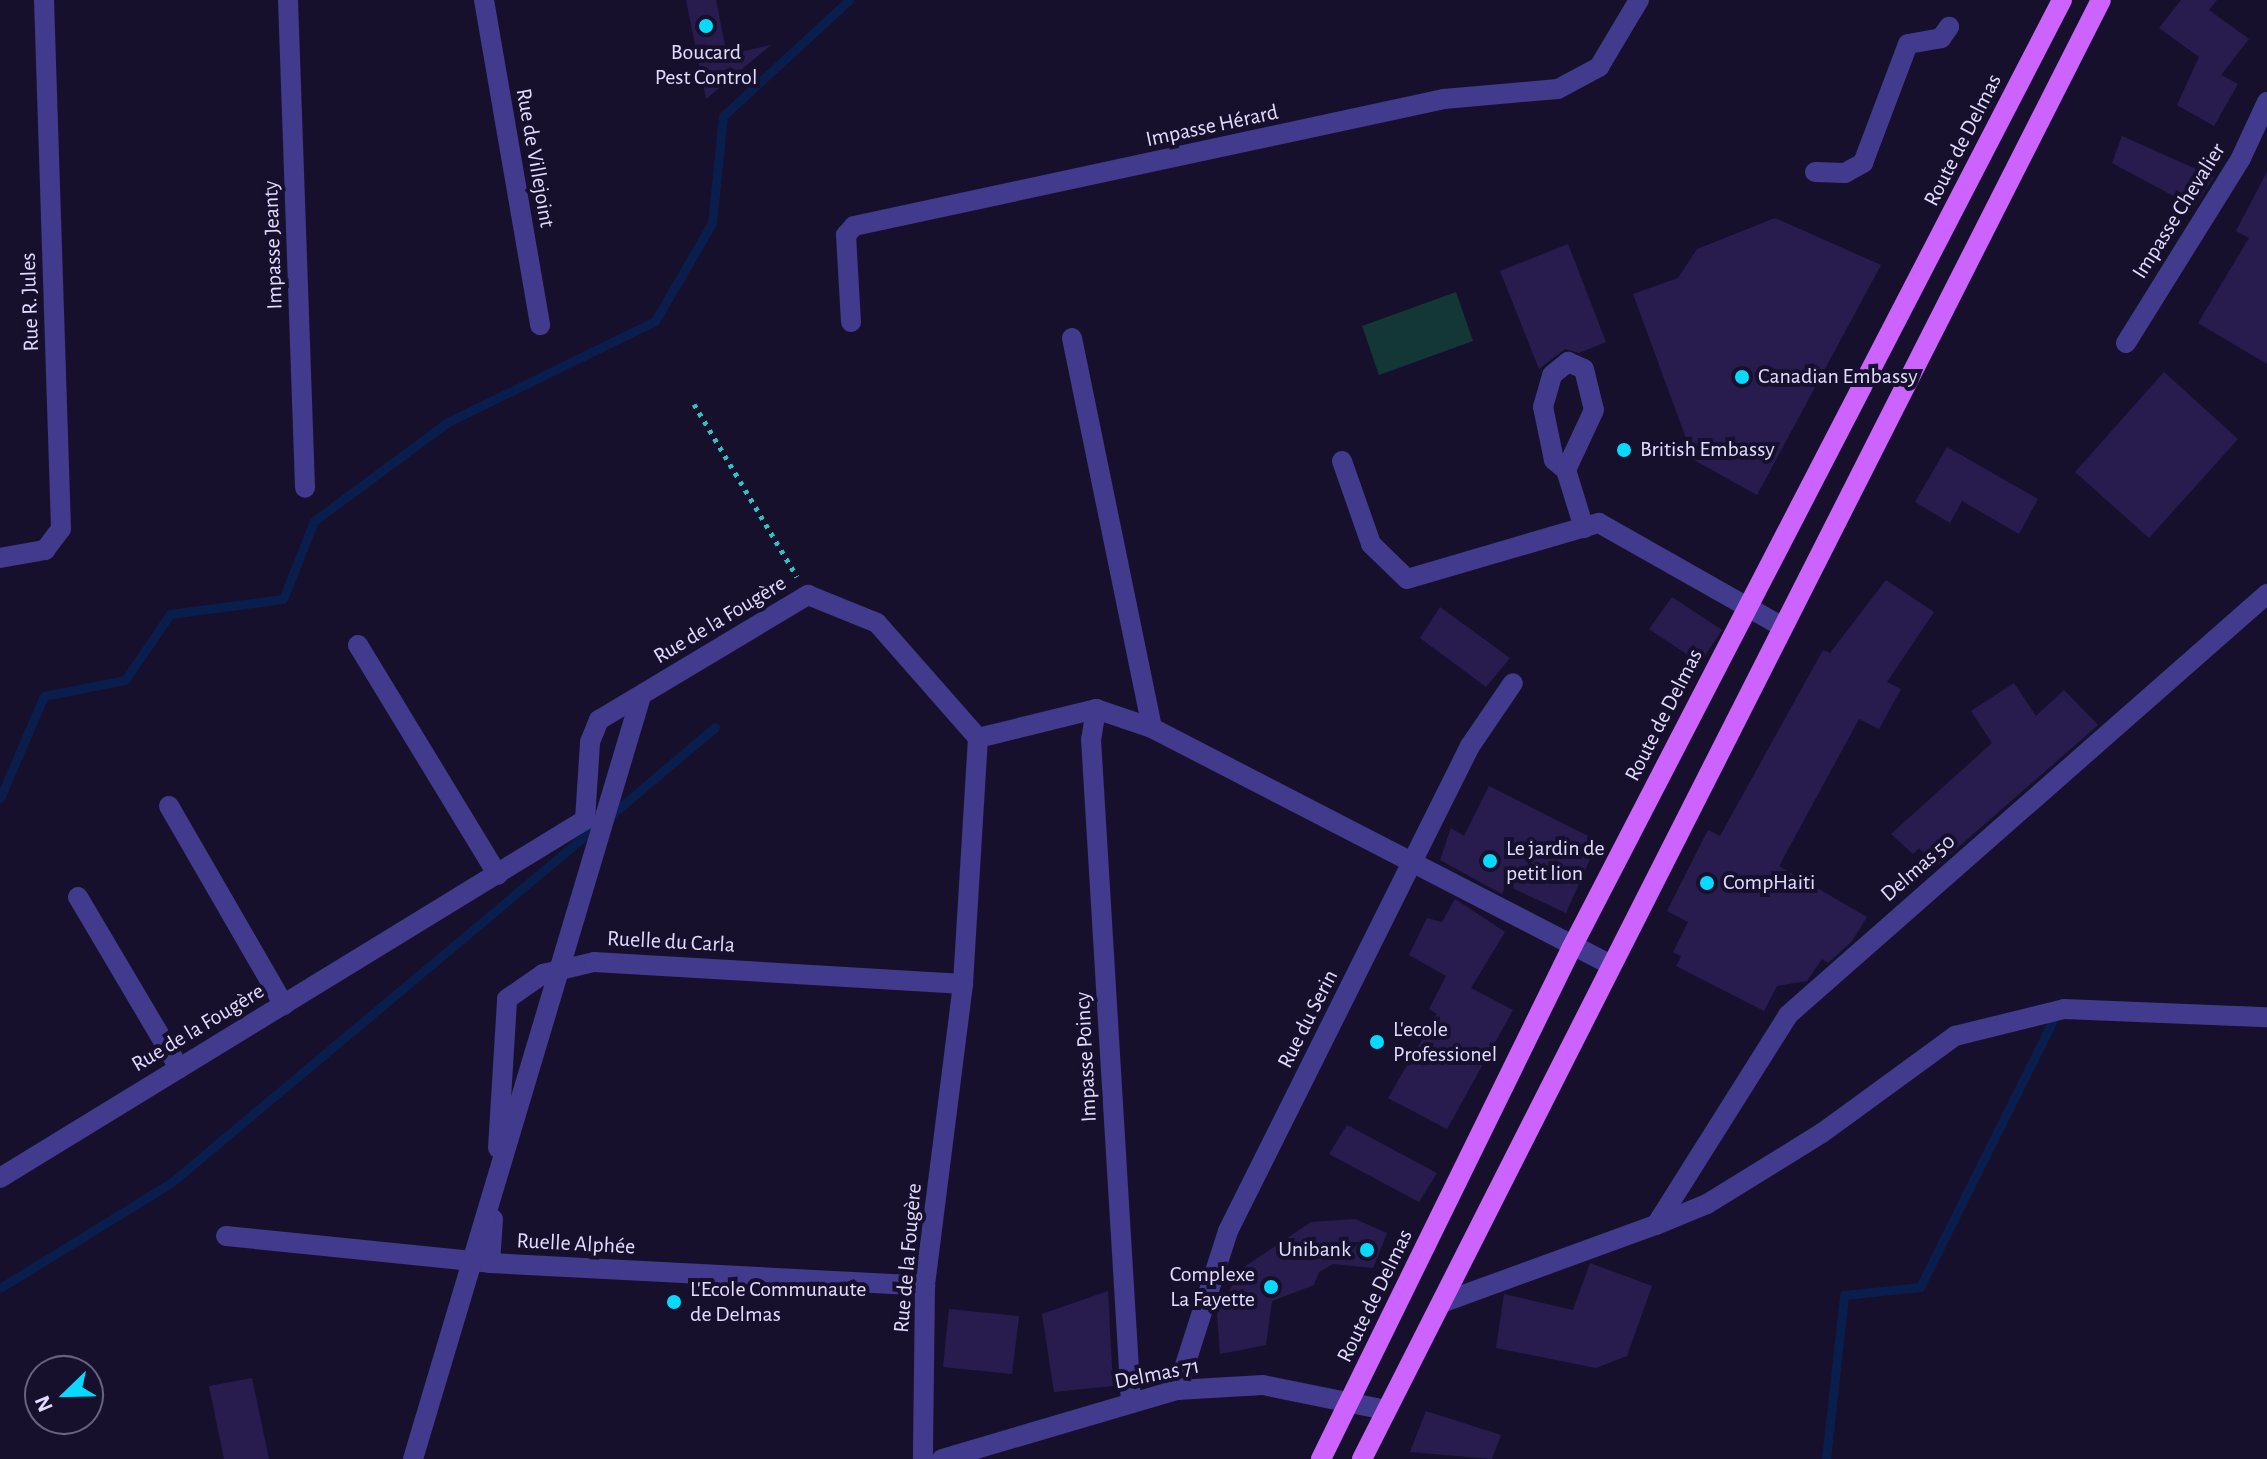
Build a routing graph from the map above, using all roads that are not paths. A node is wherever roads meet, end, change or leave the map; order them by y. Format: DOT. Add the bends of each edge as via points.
graph roads {
  1 [pos="44,0"];
  2 [pos="288,0"];
  3 [pos="484,0"];
  4 [pos="1639,0"];
  5 [pos="2062,0"];
  6 [pos="2101,0"];
  7 [pos="1949,27"];
  8 [pos="2267,102"];
  9 [pos="1815,172"];
  10 [pos="851,322"];
  11 [pos="540,325"];
  12 [pos="1072,338"];
  13 [pos="2126,343"];
  14 [pos="1342,461"];
  15 [pos="1566,470"];
  16 [pos="305,488"];
  17 [pos="1584,528"];
  18 [pos="0,558"];
  19 [pos="2267,594"];
  20 [pos="1748,605"];
  21 [pos="1783,627"];
  22 [pos="358,645"];
  23 [pos="1513,683"];
  24 [pos="641,696"];
  25 [pos="1096,709"];
  26 [pos="1152,728"];
  27 [pos="978,738"];
  28 [pos="169,806"];
  29 [pos="1411,867"];
  30 [pos="498,875"];
  31 [pos="78,897"];
  32 [pos="1572,947"];
  33 [pos="1611,965"];
  34 [pos="963,984"];
  35 [pos="284,1005"];
  36 [pos="2267,1017"];
  37 [pos="179,1068"];
  38 [pos="0,1178"];
  39 [pos="1656,1225"];
  40 [pos="226,1236"];
  41 [pos="490,1263"];
  42 [pos="925,1286"];
  43 [pos="1444,1302"];
  44 [pos="1177,1390"];
  45 [pos="1131,1402"];
  46 [pos="1349,1403"];
  47 [pos="1386,1410"];
  48 [pos="413,1459"];
  49 [pos="923,1459"];
  50 [pos="942,1459"];
  51 [pos="1321,1459"];
  52 [pos="1362,1459"];
  1 -- 18 [label="street, Rue R. Jules" via="61,529 45,550"];
  2 -- 16 [label="street, Impasse Jeanty"];
  3 -- 11 [label="street, Rue de Villejoint"];
  4 -- 10 [label="street, Impasse Hérard" via="1599,67 1558,89 1444,99 854,226 846,235"];
  5 -- 20 [label="main road, Route de Delmas"];
  6 -- 21 [label="main road"];
  7 -- 9 [label="street" via="1941,38 1908,44 1863,163 1845,173"];
  8 -- 13 [label="street, Impasse Chevalier" via="2241,158"];
  12 -- 26 [label="street"];
  14 -- 17 [label="street" via="1371,544 1407,579"];
  15 -- 15 [label="street" via="1594,410 1584,369 1568,362 1552,375 1543,407 1549,447"];
  15 -- 17 [label="street"];
  17 -- 20 [label="street" via="1599,523"];
  19 -- 39 [label="street, Delmas 50" via="1788,1015"];
  20 -- 21 [label="street"];
  20 -- 32 [label="main road, Route de Delmas"];
  21 -- 33 [label="main road"];
  22 -- 30 [label="street"];
  23 -- 29 [label="street, Rue du Serin" via="1470,746"];
  24 -- 27 [label="street, Rue de la Fougère" via="808,595 877,623"];
  24 -- 30 [label="street, Rue de la Fougère" via="594,728 585,820"];
  24 -- 48 [label="street"];
  25 -- 26 [label="street"];
  25 -- 27 [label="street"];
  25 -- 45 [label="street, Impasse Poincy" via="1091,739"];
  26 -- 29 [label="street"];
  27 -- 34 [label="street, Rue de la Fougère"];
  28 -- 35 [label="street"];
  29 -- 32 [label="street"];
  29 -- 44 [label="street, Rue du Serin" via="1228,1231"];
  30 -- 35 [label="street, Rue de la Fougère"];
  31 -- 37 [label="street"];
  32 -- 33 [label="street"];
  32 -- 46 [label="main road, Route de Delmas"];
  33 -- 43 [label="main road"];
  34 -- 41 [label="street, Ruelle du Carla" via="594,962 543,974 507,999"];
  34 -- 42 [label="street, Rue de la Fougère"];
  35 -- 37 [label="street, Rue de la Fougère"];
  36 -- 39 [label="street" via="2064,1009 1955,1036 1822,1133 1707,1204"];
  37 -- 38 [label="street, Rue de la Fougère"];
  39 -- 43 [label="street"];
  40 -- 41 [label="street, Ruelle Alphée"];
  41 -- 42 [label="street, Ruelle Alphée"];
  42 -- 49 [label="street, Rue de la Fougère"];
  43 -- 47 [label="main road"];
  44 -- 45 [label="street, Delmas 71"];
  44 -- 46 [label="street, Delmas 71" via="1263,1385"];
  45 -- 50 [label="street, Delmas 71"];
  46 -- 47 [label="street, Delmas 71"];
  46 -- 51 [label="main road, Route de Delmas"];
  47 -- 52 [label="main road"];
}
